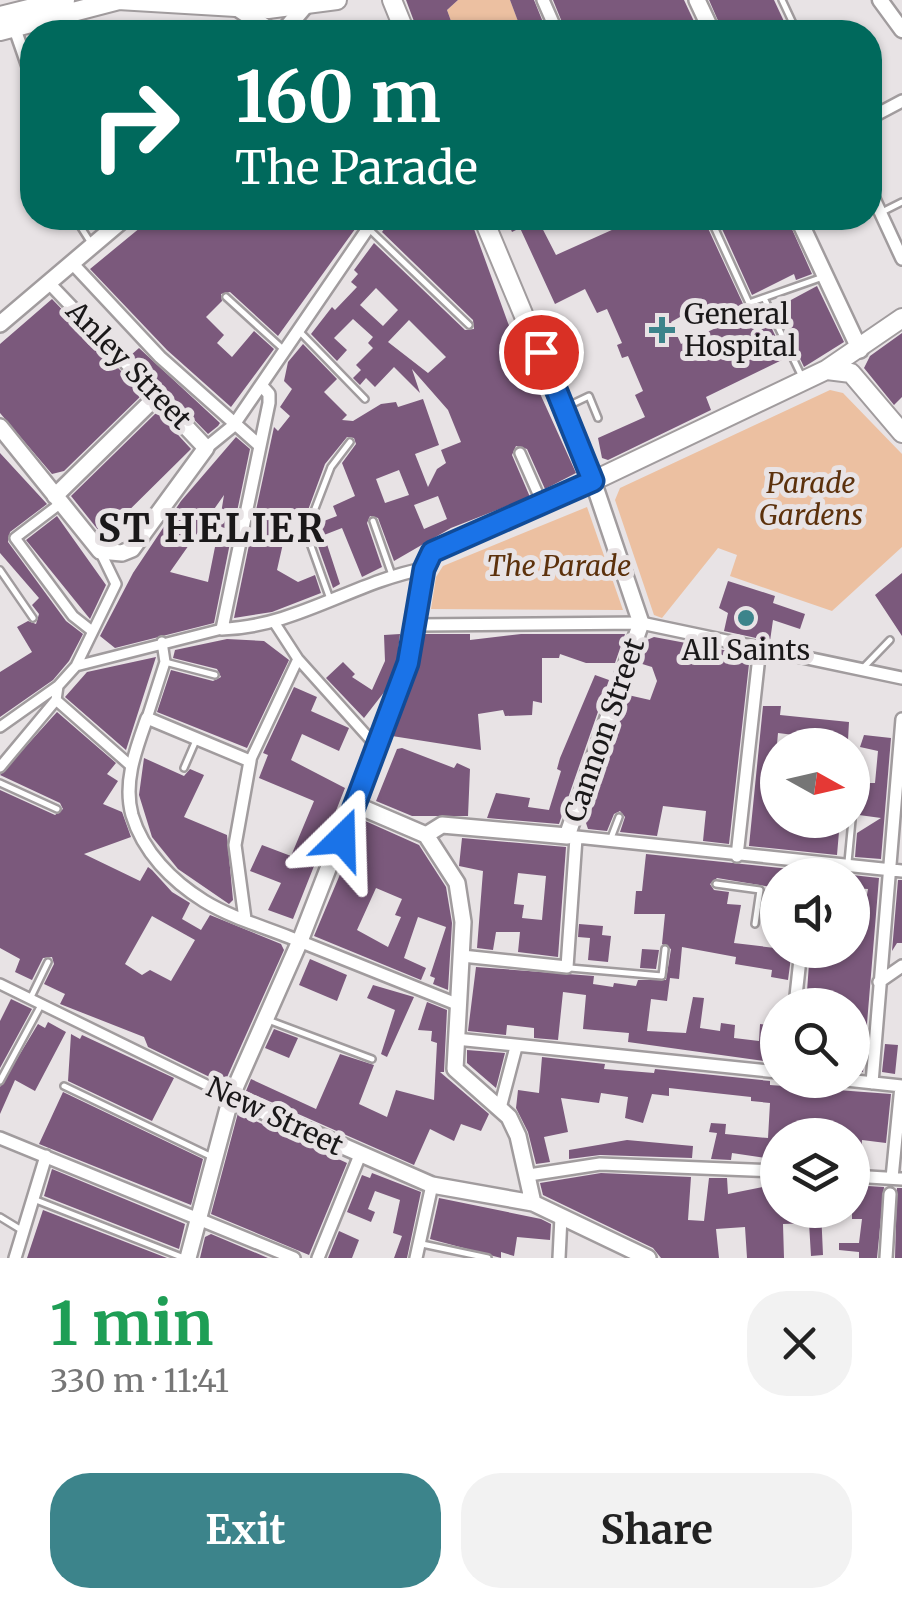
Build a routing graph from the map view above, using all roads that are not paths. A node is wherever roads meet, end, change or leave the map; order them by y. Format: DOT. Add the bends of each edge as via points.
graph roads {
  1 [pos="65,0"];
  2 [pos="119,0"];
  3 [pos="337,0"];
  4 [pos="880,0"];
  5 [pos="305,6"];
  6 [pos="237,8"];
  7 [pos="0,16"];
  8 [pos="52,20"];
  9 [pos="255,20"];
  10 [pos="293,20"];
  11 [pos="902,30"];
  12 [pos="882,216"];
  13 [pos="82,230"];
  14 [pos="111,230"];
  15 [pos="367,230"];
  16 [pos="379,230"];
  17 [pos="488,230"];
  18 [pos="715,230"];
  19 [pos="804,230"];
  20 [pos="92,246"];
  21 [pos="902,258"];
  22 [pos="72,264"];
  23 [pos="826,276"];
  24 [pos="49,283"];
  25 [pos="226,297"];
  26 [pos="765,300"];
  27 [pos="902,318"];
  28 [pos="0,324"];
  29 [pos="469,324"];
  30 [pos="298,330"];
  31 [pos="284,351"];
  32 [pos="846,362"];
  33 [pos="803,380"];
  34 [pos="260,385"];
  35 [pos="156,396"];
  36 [pos="365,399"];
  37 [pos="564,408"];
  38 [pos="598,418"];
  39 [pos="232,426"];
  40 [pos="0,429"];
  41 [pos="902,433"];
  42 [pos="350,442"];
  43 [pos="260,446"];
  44 [pos="206,448"];
  45 [pos="520,453"];
  46 [pos="593,481"];
  47 [pos="58,500"];
  48 [pos="542,503"];
  49 [pos="373,521"];
  50 [pos="100,551"];
  51 [pos="424,569"];
  52 [pos="0,570"];
  53 [pos="392,575"];
  54 [pos="331,603"];
  55 [pos="33,618"];
  56 [pos="274,622"];
  57 [pos="641,623"];
  58 [pos="416,626"];
  59 [pos="222,629"];
  60 [pos="92,632"];
  61 [pos="890,640"];
  62 [pos="162,642"];
  63 [pos="760,647"];
  64 [pos="298,659"];
  65 [pos="165,662"];
  66 [pos="76,666"];
  67 [pos="861,671"];
  68 [pos="215,675"];
  69 [pos="902,678"];
  70 [pos="58,686"];
  71 [pos="56,700"];
  72 [pos="147,718"];
  73 [pos="902,720"];
  74 [pos="0,727"];
  75 [pos="198,738"];
  76 [pos="378,748"];
  77 [pos="247,759"];
  78 [pos="900,759"];
  79 [pos="0,766"];
  80 [pos="131,766"];
  81 [pos="184,768"];
  82 [pos="0,783"];
  83 [pos="356,805"];
  84 [pos="57,809"];
  85 [pos="618,817"];
  86 [pos="426,835"];
  87 [pos="572,838"];
  88 [pos="611,842"];
  89 [pos="737,861"];
  90 [pos="760,864"];
  91 [pos="870,868"];
  92 [pos="888,869"];
  93 [pos="902,870"];
  94 [pos="716,884"];
  95 [pos="244,919"];
  96 [pos="755,924"];
  97 [pos="300,942"];
  98 [pos="665,949"];
  99 [pos="462,956"];
  100 [pos="48,962"];
  101 [pos="902,966"];
  102 [pos="567,967"];
  103 [pos="879,982"];
  104 [pos="0,984"];
  105 [pos="30,999"];
  106 [pos="42,1004"];
  107 [pos="459,1005"];
  108 [pos="265,1020"];
  109 [pos="456,1039"];
  110 [pos="516,1047"];
  111 [pos="372,1059"];
  112 [pos="760,1070"];
  113 [pos="0,1081"];
  114 [pos="872,1083"];
  115 [pos="64,1086"];
  116 [pos="902,1086"];
  117 [pos="232,1097"];
  118 [pos="500,1108"];
  119 [pos="0,1138"];
  120 [pos="360,1155"];
  121 [pos="46,1156"];
  122 [pos="214,1158"];
  123 [pos="760,1171"];
  124 [pos="529,1175"];
  125 [pos="870,1177"];
  126 [pos="897,1179"];
  127 [pos="432,1185"];
  128 [pos="890,1194"];
  129 [pos="33,1199"];
  130 [pos="533,1202"];
  131 [pos="0,1217"];
  132 [pos="561,1217"];
  133 [pos="197,1218"];
  134 [pos="23,1231"];
  135 [pos="419,1244"];
  136 [pos="15,1258"];
  137 [pos="186,1258"];
  138 [pos="294,1258"];
  139 [pos="318,1258"];
  140 [pos="416,1258"];
  141 [pos="488,1258"];
  142 [pos="559,1258"];
  143 [pos="648,1258"];
  144 [pos="886,1258"];
  1 -- 7 [label="main road"];
  2 -- 6 [label="main road"];
  2 -- 8 [label="main road"];
  3 -- 5 [label="main road"];
  4 -- 11 [label="street"];
  5 -- 6 [label="main road"];
  5 -- 10 [label="main road"];
  6 -- 9 [label="main road"];
  12 -- 21 [label="street"];
  13 -- 20 [label="lane"];
  14 -- 20 [label="main road"];
  15 -- 30 [label="street"];
  16 -- 29 [label="lane"];
  17 -- 37 [label="main road"];
  18 -- 26 [label="lane" via="748,303"];
  19 -- 23 [label="main road"];
  20 -- 22 [label="main road"];
  22 -- 24 [label="main road"];
  22 -- 39 [label="street"];
  23 -- 26 [label="lane"];
  23 -- 32 [label="main road"];
  24 -- 28 [label="main road"];
  24 -- 35 [label="street, Anley Street"];
  25 -- 31 [label="lane"];
  26 -- 33 [label="lane"];
  27 -- 32 [label="main road"];
  30 -- 31 [label="street"];
  30 -- 36 [label="lane"];
  31 -- 34 [label="street"];
  32 -- 33 [label="main road"];
  32 -- 41 [label="main road"];
  33 -- 46 [label="main road"];
  34 -- 39 [label="street"];
  34 -- 43 [label="street" via="269,394"];
  35 -- 44 [label="main road, Anley Street"];
  35 -- 47 [label="main road"];
  37 -- 38 [label="lane" via="589,396"];
  37 -- 46 [label="main road"];
  39 -- 43 [label="street"];
  39 -- 44 [label="street"];
  40 -- 47 [label="main road"];
  42 -- 54 [label="lane" via="331,467 306,532"];
  43 -- 59 [label="street"];
  44 -- 50 [label="main road" via="132,549"];
  45 -- 48 [label="street"];
  46 -- 48 [label="main road"];
  46 -- 57 [label="main road"];
  47 -- 50 [label="main road"];
  47 -- 60 [label="street" via="14,538"];
  48 -- 51 [label="main road" via="432,552"];
  49 -- 53 [label="lane"];
  50 -- 60 [label="street" via="116,584"];
  51 -- 53 [label="street"];
  51 -- 58 [label="main road"];
  52 -- 55 [label="lane"];
  53 -- 54 [label="street"];
  54 -- 56 [label="street"];
  56 -- 59 [label="street"];
  56 -- 64 [label="street"];
  57 -- 58 [label="street"];
  57 -- 63 [label="street"];
  57 -- 87 [label="main road, Cannon Street"];
  58 -- 76 [label="main road"];
  59 -- 62 [label="street"];
  60 -- 66 [label="street"];
  61 -- 67 [label="lane"];
  62 -- 65 [label="street"];
  62 -- 66 [label="street"];
  63 -- 67 [label="street"];
  63 -- 89 [label="street"];
  64 -- 76 [label="street"];
  64 -- 77 [label="street"];
  65 -- 68 [label="lane"];
  65 -- 72 [label="street"];
  66 -- 70 [label="street"];
  67 -- 69 [label="street"];
  70 -- 71 [label="street"];
  70 -- 74 [label="street"];
  71 -- 79 [label="street"];
  71 -- 80 [label="street"];
  72 -- 75 [label="street"];
  72 -- 80 [label="street"];
  73 -- 78 [label="street"];
  75 -- 77 [label="street"];
  75 -- 81 [label="lane"];
  76 -- 83 [label="main road"];
  77 -- 95 [label="street" via="236,845"];
  78 -- 92 [label="street"];
  80 -- 95 [label="street" via="131,812 145,844 183,886"];
  82 -- 84 [label="lane"];
  83 -- 86 [label="main road"];
  83 -- 97 [label="main road"];
  85 -- 88 [label="lane"];
  86 -- 87 [label="main road" via="442,825"];
  86 -- 99 [label="main road" via="457,883"];
  87 -- 88 [label="street"];
  87 -- 102 [label="street"];
  88 -- 89 [label="street"];
  89 -- 90 [label="street"];
  91 -- 92 [label="street"];
  92 -- 93 [label="street"];
  92 -- 103 [label="street"];
  94 -- 96 [label="lane" via="760,890"];
  95 -- 97 [label="street"];
  97 -- 107 [label="street"];
  97 -- 108 [label="main road"];
  98 -- 102 [label="lane" via="662,976"];
  99 -- 102 [label="street"];
  99 -- 107 [label="main road"];
  100 -- 105 [label="lane"];
  101 -- 103 [label="street"];
  103 -- 114 [label="street"];
  104 -- 105 [label="street, New Street"];
  105 -- 106 [label="street, New Street"];
  106 -- 113 [label="lane"];
  106 -- 117 [label="street, New Street"];
  107 -- 109 [label="main road"];
  108 -- 111 [label="lane"];
  108 -- 117 [label="main road"];
  109 -- 110 [label="street"];
  109 -- 118 [label="main road" via="455,1068"];
  110 -- 112 [label="street"];
  110 -- 118 [label="street"];
  114 -- 116 [label="street"];
  115 -- 122 [label="lane"];
  116 -- 126 [label="street"];
  117 -- 120 [label="main road, New Street"];
  117 -- 122 [label="main road"];
  118 -- 124 [label="main road" via="518,1136"];
  119 -- 121 [label="street"];
  120 -- 127 [label="main road, New Street"];
  120 -- 139 [label="street"];
  121 -- 129 [label="street"];
  121 -- 133 [label="street"];
  122 -- 133 [label="main road"];
  123 -- 124 [label="street" via="600,1164"];
  124 -- 130 [label="main road"];
  125 -- 126 [label="street"];
  127 -- 130 [label="main road, New Street"];
  127 -- 135 [label="street"];
  128 -- 144 [label="street"];
  129 -- 134 [label="street"];
  129 -- 137 [label="lane"];
  130 -- 132 [label="main road, New Street"];
  131 -- 134 [label="lane"];
  132 -- 142 [label="street"];
  132 -- 143 [label="main road, New Street"];
  133 -- 137 [label="main road"];
  133 -- 138 [label="street"];
  134 -- 136 [label="street"];
  135 -- 140 [label="street"];
  135 -- 141 [label="lane"];
}
